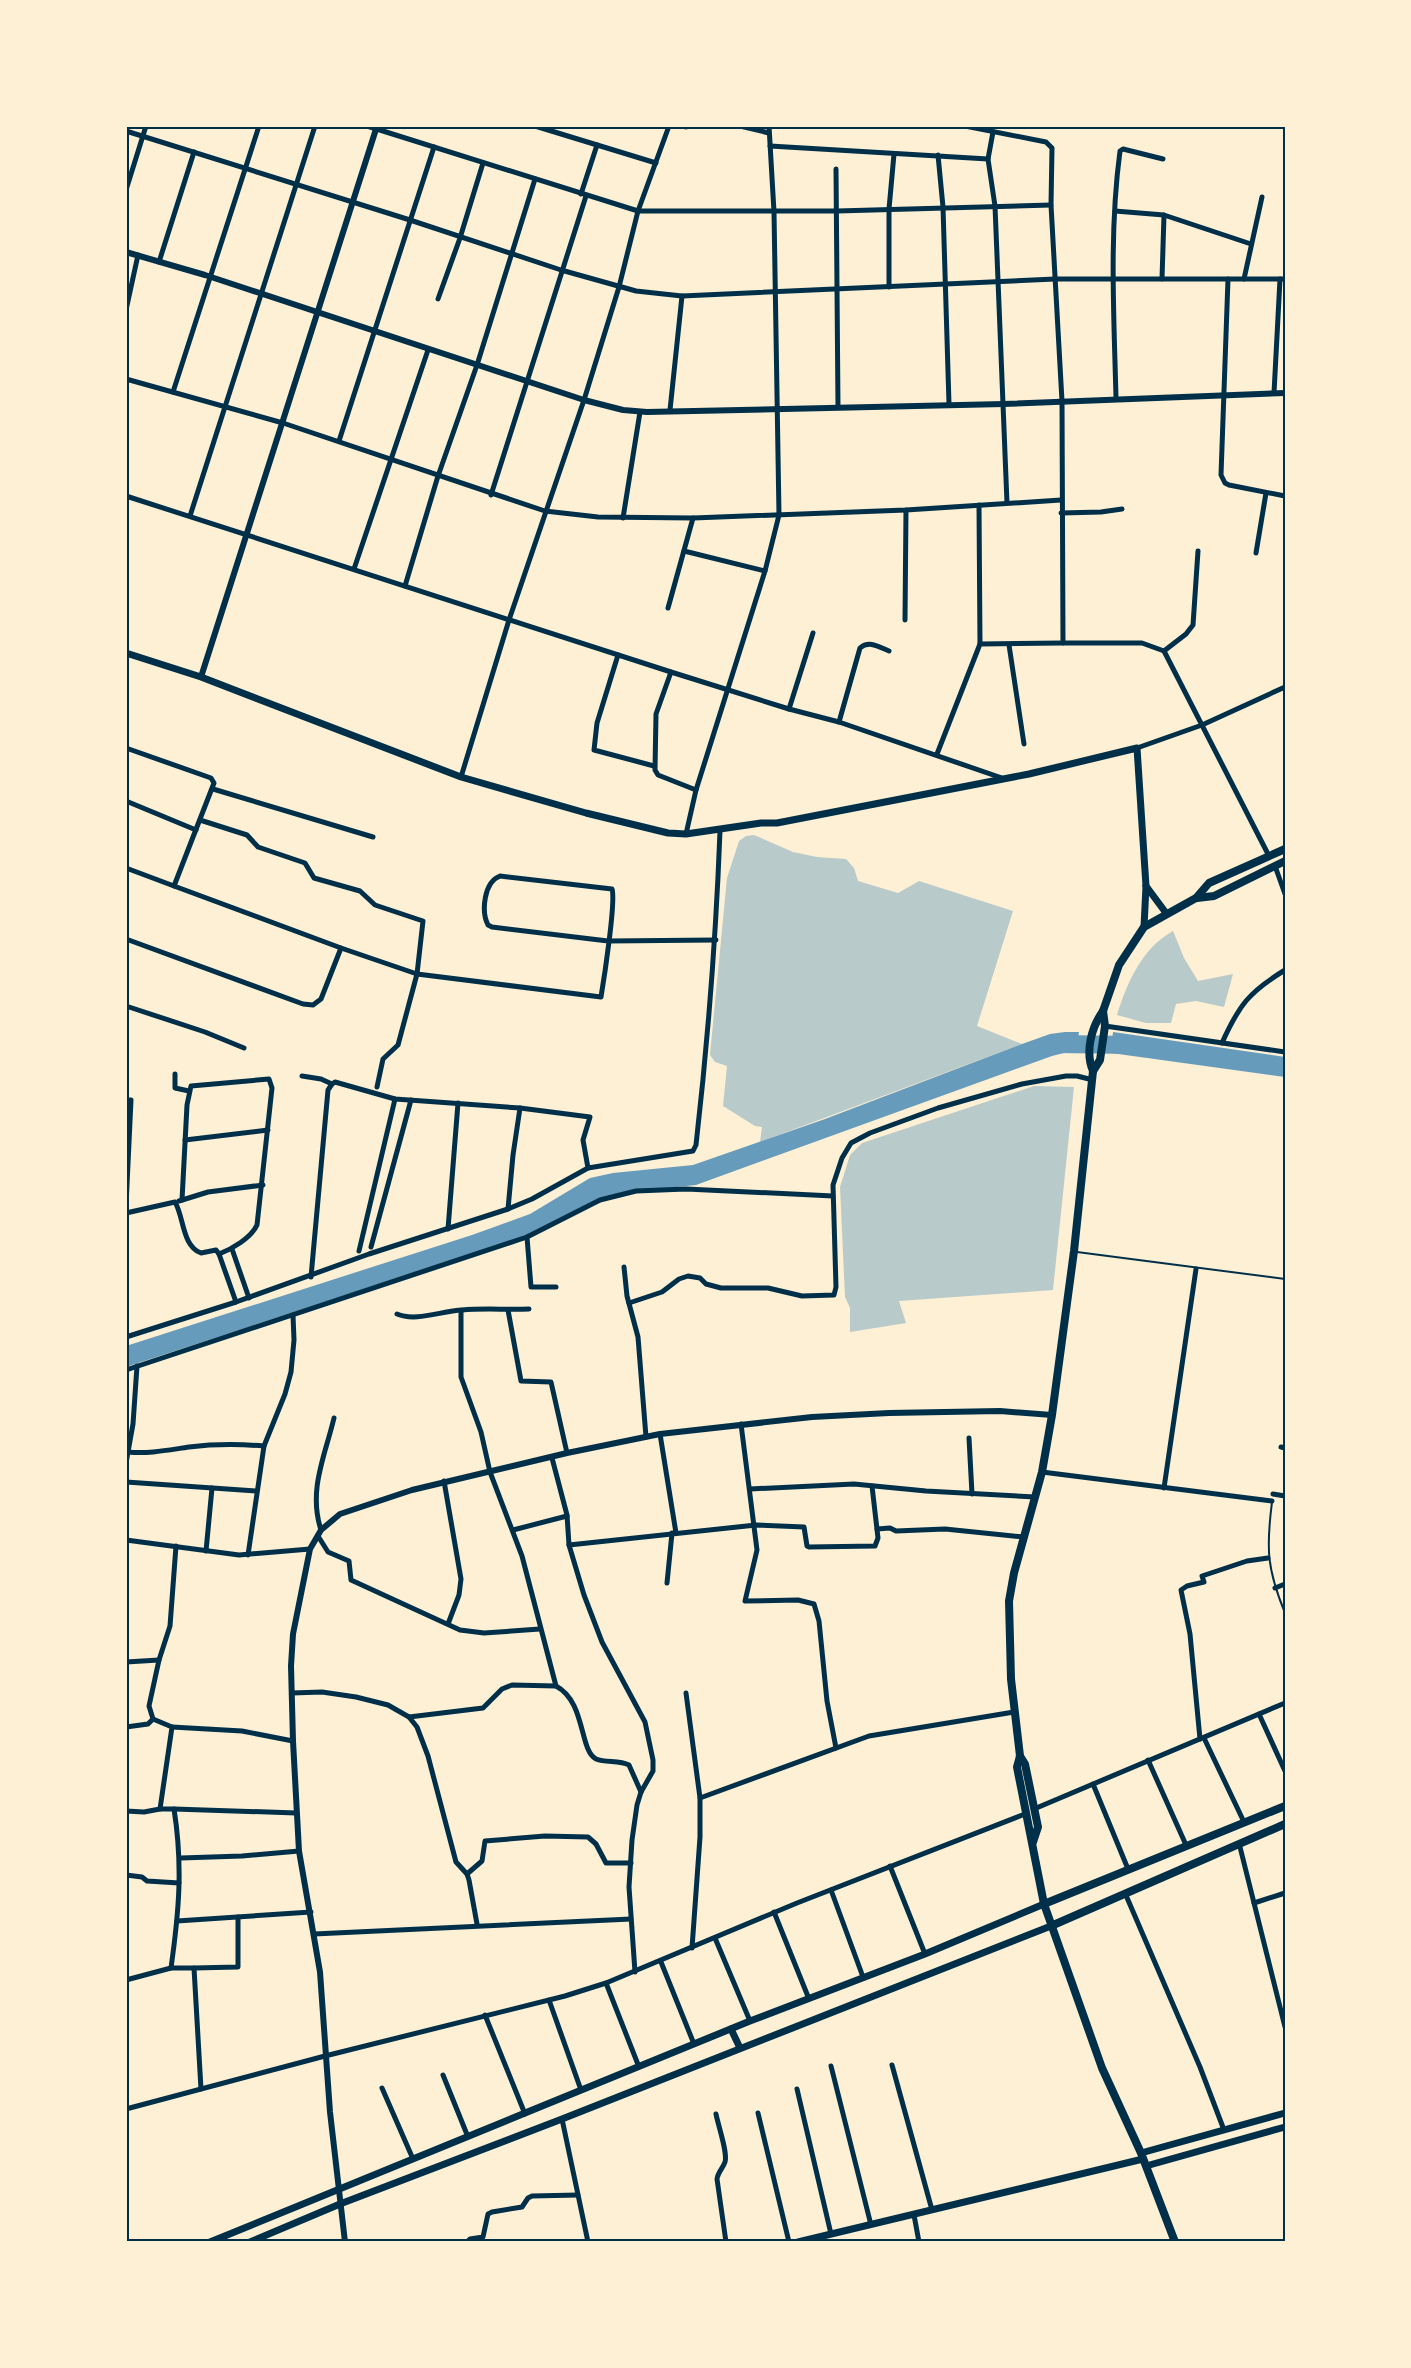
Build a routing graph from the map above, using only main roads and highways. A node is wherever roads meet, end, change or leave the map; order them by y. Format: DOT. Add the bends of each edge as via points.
graph roads {
  1 [pos="126,653"];
  2 [pos="1285,849"];
  3 [pos="1285,861"];
  4 [pos="1146,886"];
  5 [pos="1196,898"];
  6 [pos="1167,913"];
  7 [pos="1144,927"];
  8 [pos="1103,1011"];
  9 [pos="1093,1075"];
  10 [pos="1020,1756"];
  11 [pos="1285,1806"];
  12 [pos="1285,1824"];
  13 [pos="1033,1842"];
  14 [pos="1044,1904"];
  15 [pos="1051,1926"];
  16 [pos="731,2029"];
  17 [pos="740,2048"];
  18 [pos="1285,2113"];
  19 [pos="1285,2127"];
  20 [pos="1143,2160"];
  21 [pos="210,2242"];
  22 [pos="250,2242"];
  23 [pos="798,2242"];
  24 [pos="1174,2242"];
  1 -- 4 [label="main road" via="201,677 461,777 668,833 777,823 1004,779 1137,748"];
  2 -- 5 [label="highway" via="1209,884"];
  3 -- 5 [label="highway" via="1214,896"];
  4 -- 6 [label="main road"];
  4 -- 7 [label="main road"];
  5 -- 6 [label="highway"];
  6 -- 7 [label="highway"];
  7 -- 8 [label="highway" via="1119,965"];
  8 -- 9 [label="highway" via="1101,1054"];
  8 -- 9 [label="highway" via="1094,1024 1089,1052"];
  9 -- 10 [label="highway" via="1052,1415 1010,1601 1009,1649"];
  10 -- 13 [label="highway" via="1017,1767"];
  10 -- 13 [label="highway" via="1038,1827"];
  11 -- 14 [label="highway"];
  12 -- 15 [label="highway"];
  13 -- 14 [label="highway"];
  14 -- 15 [label="highway"];
  14 -- 16 [label="main road"];
  15 -- 17 [label="main road"];
  15 -- 20 [label="highway" via="1102,2068"];
  16 -- 17 [label="main road"];
  16 -- 21 [label="main road"];
  17 -- 22 [label="main road"];
  18 -- 20 [label="main road" via="1224,2130"];
  19 -- 20 [label="main road"];
  20 -- 23 [label="main road"];
  20 -- 24 [label="highway"];
}
